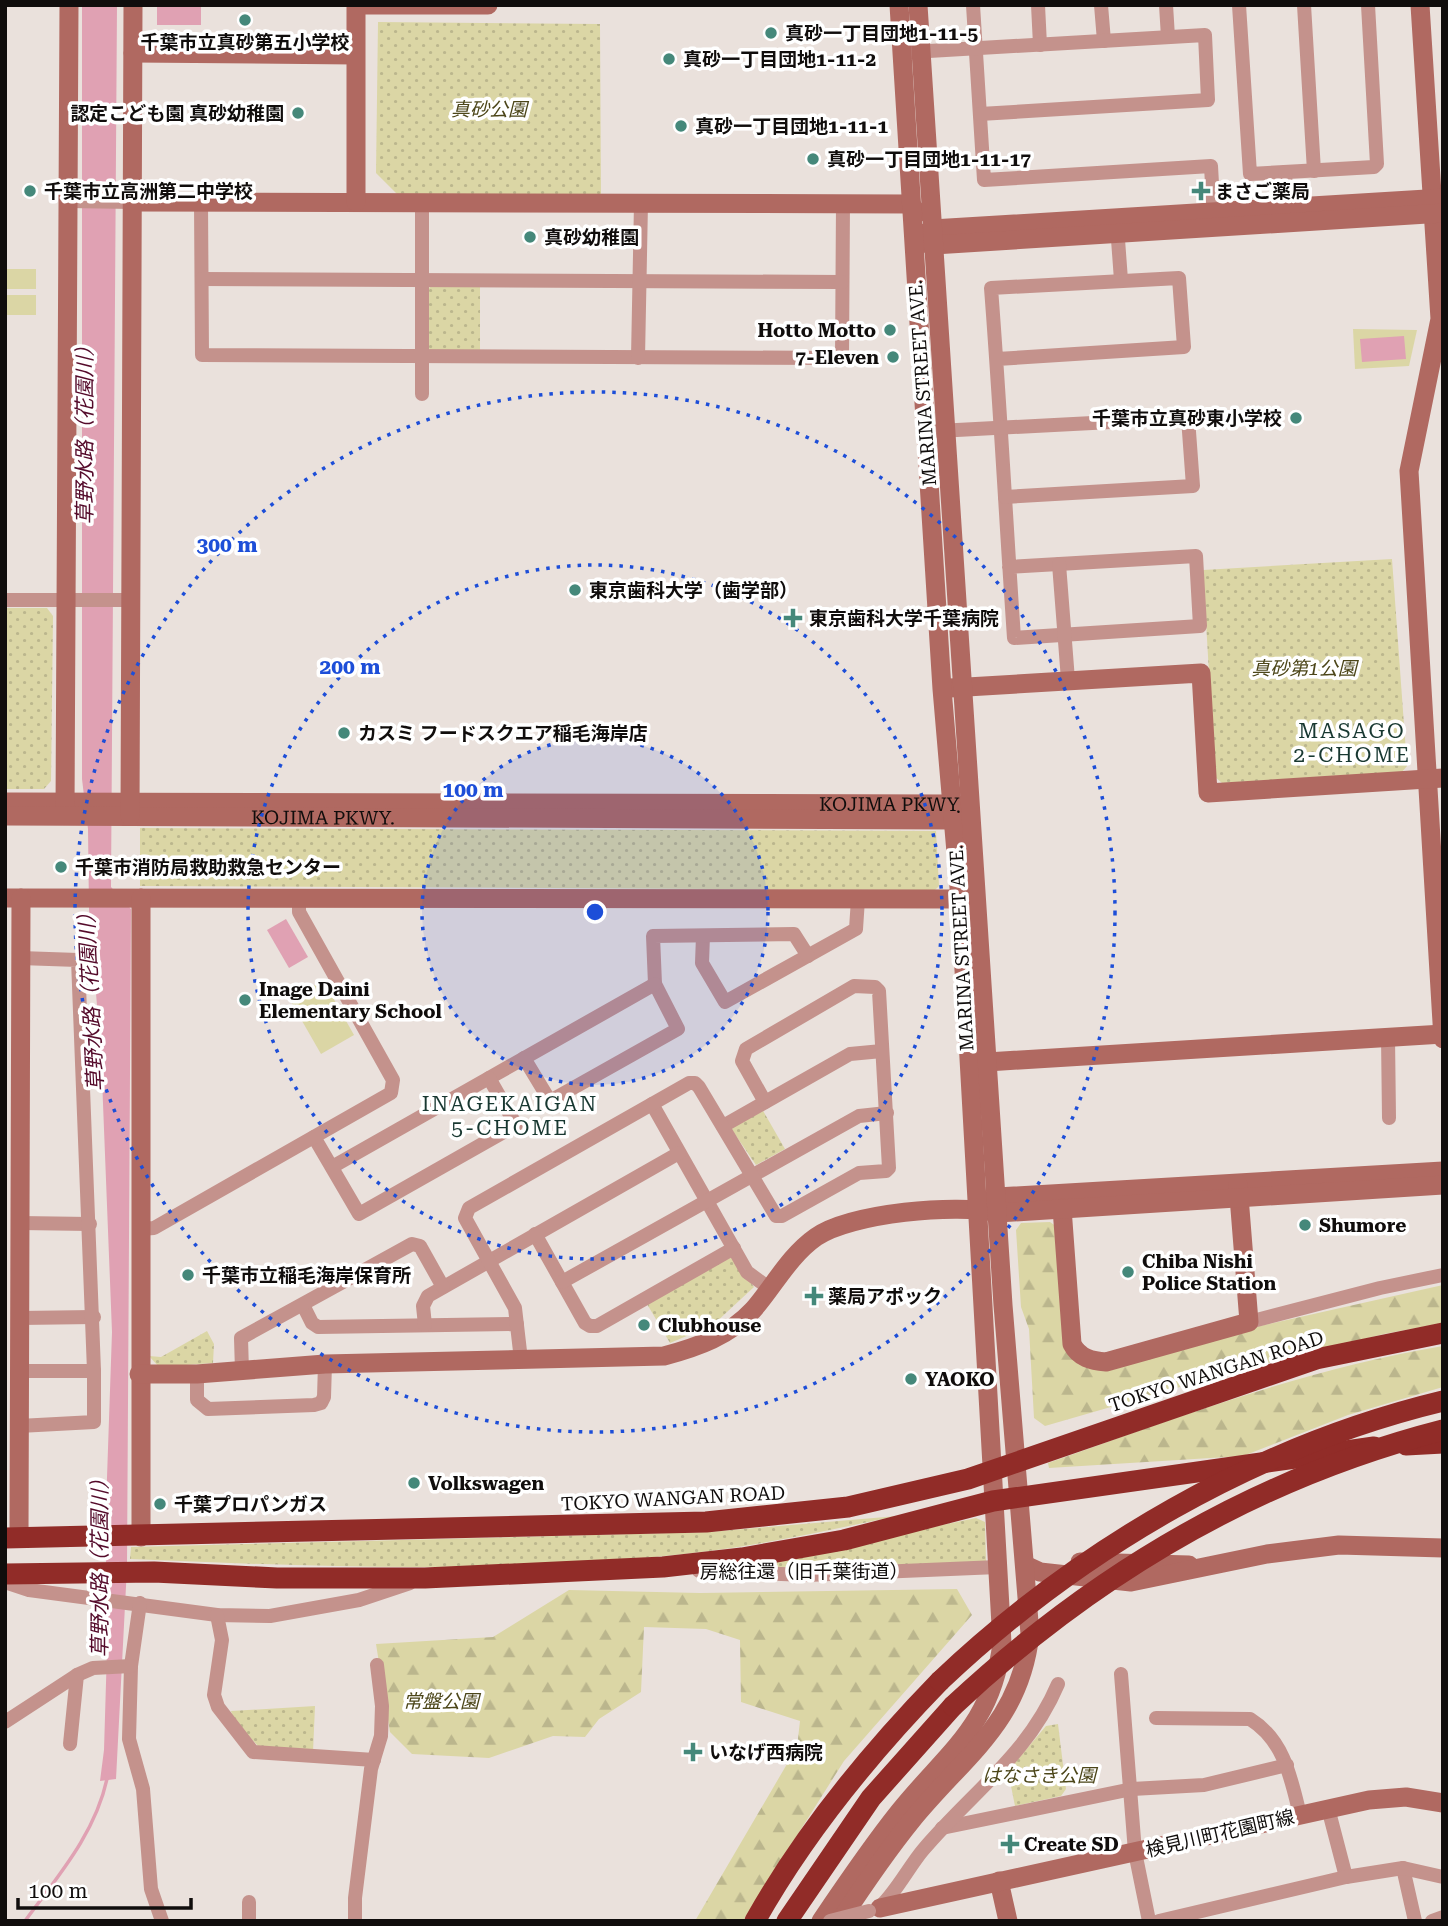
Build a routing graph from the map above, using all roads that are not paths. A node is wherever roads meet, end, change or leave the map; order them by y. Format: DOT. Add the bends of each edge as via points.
graph roads {
  1 [pos="69,5"];
  2 [pos="133,5"];
  3 [pos="488,5"];
  4 [pos="899,5"];
  5 [pos="918,5"];
  6 [pos="973,5"];
  7 [pos="1038,5"];
  8 [pos="1101,5"];
  9 [pos="1166,5"];
  10 [pos="1239,5"];
  11 [pos="1304,5"];
  12 [pos="1368,5"];
  13 [pos="1420,5"];
  14 [pos="1168,37"];
  15 [pos="1104,41"];
  16 [pos="1040,45"];
  17 [pos="976,48"];
  18 [pos="911,52"];
  19 [pos="133,53"];
  20 [pos="355,55"];
  21 [pos="980,114"];
  22 [pos="1314,171"];
  23 [pos="1285,172"];
  24 [pos="68,201"];
  25 [pos="132,202"];
  26 [pos="201,202"];
  27 [pos="356,202"];
  28 [pos="422,203"];
  29 [pos="641,203"];
  30 [pos="843,204"];
  31 [pos="910,204"];
  32 [pos="1438,206"];
  33 [pos="1287,208"];
  34 [pos="1214,220"];
  35 [pos="1117,226"];
  36 [pos="933,237"];
  37 [pos="912,240"];
  38 [pos="202,279"];
  39 [pos="1121,280"];
  40 [pos="421,281"];
  41 [pos="640,281"];
  42 [pos="842,282"];
  43 [pos="422,356"];
  44 [pos="638,358"];
  45 [pos="997,359"];
  46 [pos="422,394"];
  47 [pos="1001,428"];
  48 [pos="946,430"];
  49 [pos="925,432"];
  50 [pos="1005,497"];
  51 [pos="1059,564"];
  52 [pos="1009,567"];
  53 [pos="5,600"];
  54 [pos="66,600"];
  55 [pos="131,600"];
  56 [pos="1063,634"];
  57 [pos="1068,680"];
  58 [pos="963,687"];
  59 [pos="942,688"];
  60 [pos="1436,779"];
  61 [pos="5,802"];
  62 [pos="65,809"];
  63 [pos="130,810"];
  64 [pos="973,811"];
  65 [pos="954,812"];
  66 [pos="5,816"];
  67 [pos="13,898"];
  68 [pos="136,898"];
  69 [pos="299,898"];
  70 [pos="858,899"];
  71 [pos="960,899"];
  72 [pos="703,936"];
  73 [pos="808,956"];
  74 [pos="20,958"];
  75 [pos="655,984"];
  76 [pos="1443,1034"];
  77 [pos="1388,1037"];
  78 [pos="1443,1039"];
  79 [pos="882,1051"];
  80 [pos="524,1058"];
  81 [pos="987,1062"];
  82 [pos="489,1078"];
  83 [pos="765,1102"];
  84 [pos="652,1104"];
  85 [pos="887,1113"];
  86 [pos="1389,1118"];
  87 [pos="723,1126"];
  88 [pos="314,1137"];
  89 [pos="679,1153"];
  90 [pos="332,1167"];
  91 [pos="1443,1171"];
  92 [pos="750,1174"];
  93 [pos="1443,1185"];
  94 [pos="1238,1190"];
  95 [pos="707,1200"];
  96 [pos="997,1205"];
  97 [pos="976,1207"];
  98 [pos="1062,1208"];
  99 [pos="20,1223"];
  100 [pos="90,1224"];
  101 [pos="140,1228"];
  102 [pos="535,1234"];
  103 [pos="734,1248"];
  104 [pos="488,1261"];
  105 [pos="1443,1275"];
  106 [pos="562,1282"];
  107 [pos="443,1287"];
  108 [pos="769,1288"];
  109 [pos="303,1305"];
  110 [pos="94,1317"];
  111 [pos="20,1318"];
  112 [pos="1249,1322"];
  113 [pos="517,1324"];
  114 [pos="425,1325"];
  115 [pos="1443,1333"];
  116 [pos="521,1360"];
  117 [pos="325,1364"];
  118 [pos="20,1371"];
  119 [pos="94,1371"];
  120 [pos="242,1371"];
  121 [pos="139,1374"];
  122 [pos="197,1374"];
  123 [pos="1443,1401"];
  124 [pos="19,1426"];
  125 [pos="1443,1430"];
  126 [pos="1443,1443"];
  127 [pos="1016,1464"];
  128 [pos="990,1472"];
  129 [pos="1020,1497"];
  130 [pos="993,1501"];
  131 [pos="124,1537"];
  132 [pos="12,1538"];
  133 [pos="1443,1548"];
  134 [pos="1027,1566"];
  135 [pos="998,1567"];
  136 [pos="610,1571"];
  137 [pos="5,1574"];
  138 [pos="425,1578"];
  139 [pos="5,1582"];
  140 [pos="135,1604"];
  141 [pos="217,1615"];
  142 [pos="377,1665"];
  143 [pos="127,1666"];
  144 [pos="1121,1674"];
  145 [pos="77,1675"];
  146 [pos="1058,1684"];
  147 [pos="1156,1718"];
  148 [pos="5,1722"];
  149 [pos="70,1744"];
  150 [pos="374,1760"];
  151 [pos="1287,1765"];
  152 [pos="1132,1788"];
  153 [pos="1443,1803"];
  154 [pos="1328,1808"];
  155 [pos="1300,1815"];
  156 [pos="942,1828"];
  157 [pos="1135,1853"];
  158 [pos="1403,1868"];
  159 [pos="1346,1877"];
  160 [pos="1443,1877"];
  161 [pos="999,1881"];
  162 [pos="248,1902"];
  163 [pos="875,1909"];
  164 [pos="1443,1917"];
  165 [pos="162,1921"];
  166 [pos="249,1921"];
  167 [pos="355,1921"];
  168 [pos="755,1921"];
  169 [pos="787,1921"];
  170 [pos="821,1921"];
  171 [pos="830,1921"];
  172 [pos="840,1921"];
  173 [pos="1008,1921"];
  174 [pos="1149,1921"];
  175 [pos="1158,1921"];
  176 [pos="1415,1921"];
  177 [pos="1432,1921"];
  1 -- 24 [label="street"];
  2 -- 19 [label="street"];
  3 -- 20 [label="street" via="356,5"];
  4 -- 18 [label="street, MARINA STREET AVE."];
  5 -- 18 [label="street, MARINA STREET AVE."];
  6 -- 17 [label="street"];
  7 -- 16 [label="street"];
  8 -- 15 [label="street"];
  9 -- 14 [label="street"];
  10 -- 23 [label="street" via="1250,174"];
  11 -- 22 [label="street"];
  12 -- 22 [label="street" via="1377,164"];
  13 -- 32 [label="street"];
  14 -- 15 [label="street"];
  14 -- 21 [label="street" via="1205,35 1208,100"];
  15 -- 16 [label="street"];
  16 -- 17 [label="street"];
  17 -- 18 [label="street"];
  17 -- 21 [label="street"];
  18 -- 31 [label="street, MARINA STREET AVE."];
  18 -- 36 [label="street, MARINA STREET AVE."];
  19 -- 20 [label="street"];
  19 -- 25 [label="street"];
  20 -- 27 [label="street"];
  21 -- 34 [label="street" via="984,180 1211,166"];
  22 -- 23 [label="street"];
  23 -- 33 [label="street"];
  24 -- 25 [label="street"];
  24 -- 54 [label="street"];
  25 -- 26 [label="street"];
  25 -- 55 [label="street"];
  26 -- 27 [label="street"];
  26 -- 38 [label="street"];
  27 -- 28 [label="street"];
  28 -- 29 [label="street"];
  28 -- 40 [label="street"];
  29 -- 30 [label="street"];
  29 -- 41 [label="street"];
  30 -- 31 [label="street"];
  30 -- 42 [label="street"];
  31 -- 36 [label="street"];
  31 -- 37 [label="street, MARINA STREET AVE."];
  32 -- 33 [label="street"];
  32 -- 34 [label="street"];
  32 -- 60 [label="street" via="1438,337 1409,471"];
  33 -- 34 [label="street"];
  34 -- 35 [label="street"];
  35 -- 36 [label="street"];
  35 -- 39 [label="street"];
  36 -- 37 [label="street"];
  36 -- 48 [label="street, MARINA STREET AVE."];
  37 -- 49 [label="street, MARINA STREET AVE."];
  38 -- 40 [label="street"];
  38 -- 43 [label="street" via="202,355"];
  39 -- 45 [label="street" via="991,288"];
  39 -- 45 [label="street" via="1179,278 1184,347"];
  40 -- 41 [label="street"];
  40 -- 43 [label="street"];
  41 -- 42 [label="street"];
  41 -- 44 [label="street"];
  42 -- 44 [label="street" via="842,358"];
  43 -- 44 [label="street"];
  43 -- 46 [label="street"];
  45 -- 47 [label="street"];
  47 -- 48 [label="street"];
  47 -- 50 [label="street"];
  47 -- 50 [label="street" via="1188,418 1193,485"];
  48 -- 49 [label="street"];
  48 -- 58 [label="street, MARINA STREET AVE."];
  49 -- 59 [label="street, MARINA STREET AVE."];
  50 -- 52 [label="street"];
  51 -- 52 [label="street"];
  51 -- 56 [label="street"];
  51 -- 56 [label="street" via="1196,556 1200,626"];
  52 -- 56 [label="street" via="1014,638"];
  53 -- 54 [label="street"];
  54 -- 55 [label="street"];
  54 -- 62 [label="street"];
  55 -- 63 [label="street"];
  56 -- 57 [label="street"];
  57 -- 58 [label="street"];
  57 -- 60 [label="street" via="1201,673 1208,793"];
  58 -- 59 [label="street"];
  58 -- 64 [label="street, MARINA STREET AVE."];
  59 -- 65 [label="street, MARINA STREET AVE."];
  60 -- 76 [label="street"];
  61 -- 62 [label="street"];
  62 -- 63 [label="street, KOJIMA PKWY."];
  62 -- 66 [label="street"];
  63 -- 65 [label="street, KOJIMA PKWY."];
  64 -- 65 [label="street, KOJIMA PKWY."];
  64 -- 81 [label="street, MARINA STREET AVE."];
  65 -- 71 [label="street, MARINA STREET AVE."];
  67 -- 68 [label="street"];
  67 -- 74 [label="street"];
  68 -- 69 [label="street"];
  68 -- 101 [label="street"];
  69 -- 70 [label="street"];
  69 -- 88 [label="street" via="299,912 393,1080 391,1093"];
  70 -- 71 [label="street"];
  70 -- 73 [label="street" via="856,929"];
  71 -- 97 [label="street, MARINA STREET AVE."];
  72 -- 73 [label="street" via="794,934"];
  72 -- 73 [label="street" via="702,963 725,1002"];
  72 -- 75 [label="street" via="653,936"];
  74 -- 99 [label="street"];
  74 -- 100 [label="street" via="78,960"];
  75 -- 80 [label="street"];
  75 -- 80 [label="street" via="678,1029 550,1101"];
  76 -- 77 [label="street"];
  76 -- 78 [label="street"];
  77 -- 81 [label="street"];
  77 -- 86 [label="street"];
  79 -- 83 [label="street" via="850,1054"];
  79 -- 83 [label="street" via="879,992 866,985 854,986 746,1049 742,1061"];
  79 -- 85 [label="street"];
  80 -- 82 [label="street"];
  81 -- 96 [label="street, MARINA STREET AVE."];
  82 -- 90 [label="street"];
  82 -- 90 [label="street" via="516,1125 359,1214"];
  83 -- 87 [label="street"];
  84 -- 87 [label="street" via="695,1083"];
  84 -- 89 [label="street"];
  84 -- 104 [label="street" via="469,1208 465,1218"];
  85 -- 92 [label="street" via="859,1116"];
  85 -- 92 [label="street" via="890,1168 886,1171 859,1173 782,1216 771,1211"];
  87 -- 92 [label="street"];
  88 -- 90 [label="street"];
  88 -- 101 [label="street" via="153,1228"];
  89 -- 95 [label="street"];
  89 -- 102 [label="street"];
  91 -- 94 [label="street"];
  92 -- 95 [label="street"];
  93 -- 94 [label="street"];
  94 -- 96 [label="street"];
  94 -- 98 [label="street"];
  94 -- 112 [label="street"];
  95 -- 103 [label="street"];
  95 -- 106 [label="street"];
  96 -- 97 [label="street"];
  96 -- 98 [label="street"];
  96 -- 127 [label="street, MARINA STREET AVE."];
  97 -- 108 [label="street" via="875,1216 839,1226 817,1236"];
  97 -- 128 [label="street, MARINA STREET AVE."];
  98 -- 112 [label="street" via="1069,1331 1076,1352 1092,1361 1107,1362"];
  99 -- 100 [label="street"];
  99 -- 111 [label="street"];
  100 -- 110 [label="street"];
  101 -- 121 [label="street"];
  102 -- 104 [label="street"];
  102 -- 106 [label="street"];
  103 -- 106 [label="street" via="597,1326 585,1323"];
  103 -- 108 [label="street" via="747,1272"];
  104 -- 107 [label="street"];
  104 -- 113 [label="street" via="515,1308"];
  105 -- 112 [label="street"];
  107 -- 109 [label="street" via="419,1247 412,1244"];
  107 -- 114 [label="street" via="424,1300"];
  108 -- 116 [label="street" via="753,1310 729,1330 698,1347 639,1358"];
  109 -- 114 [label="street" via="318,1327"];
  109 -- 120 [label="street" via="241,1338"];
  110 -- 111 [label="street"];
  110 -- 119 [label="street"];
  111 -- 118 [label="street"];
  113 -- 114 [label="street"];
  113 -- 116 [label="street"];
  115 -- 127 [label="highway, TOKYO WANGAN ROAD" via="1316,1360"];
  116 -- 117 [label="street"];
  117 -- 120 [label="street"];
  117 -- 122 [label="street" via="324,1397 314,1405 208,1409 197,1400"];
  118 -- 119 [label="street"];
  118 -- 124 [label="street"];
  119 -- 124 [label="street" via="94,1422"];
  120 -- 122 [label="street"];
  121 -- 122 [label="street"];
  121 -- 131 [label="street"];
  123 -- 168 [label="highway, bridge" via="1349,1430 1208,1490 1060,1581 940,1681 849,1781"];
  124 -- 132 [label="street"];
  125 -- 169 [label="highway, bridge" via="1318,1468 1209,1519 1087,1595 953,1706 871,1798"];
  126 -- 129 [label="highway" via="1341,1450 1196,1475"];
  127 -- 128 [label="highway, TOKYO WANGAN ROAD"];
  127 -- 129 [label="street, MARINA STREET AVE."];
  128 -- 130 [label="street, MARINA STREET AVE."];
  128 -- 131 [label="highway, TOKYO WANGAN ROAD" via="873,1502 744,1520"];
  129 -- 130 [label="highway"];
  129 -- 134 [label="street, MARINA STREET AVE."];
  130 -- 135 [label="street, MARINA STREET AVE."];
  130 -- 136 [label="highway" via="793,1550"];
  131 -- 132 [label="highway, TOKYO WANGAN ROAD"];
  133 -- 134 [label="street" via="1339,1545 1201,1566 1040,1562"];
  134 -- 135 [label="street"];
  134 -- 172 [label="street, MARINA STREET AVE." via="1028,1653 1010,1706 883,1856"];
  135 -- 136 [label="street, 房総往還（旧千葉街道）" via="807,1574"];
  135 -- 170 [label="street, MARINA STREET AVE." via="1002,1643 985,1708 872,1847"];
  136 -- 138 [label="highway"];
  137 -- 138 [label="highway"];
  138 -- 141 [label="street" via="359,1601 321,1608 270,1616"];
  139 -- 140 [label="street" via="29,1590"];
  140 -- 141 [label="street"];
  140 -- 143 [label="street"];
  141 -- 150 [label="street" via="222,1640 215,1695 218,1707 253,1752"];
  142 -- 150 [label="street" via="382,1726"];
  143 -- 145 [label="street"];
  143 -- 165 [label="street" via="129,1738 143,1789 151,1889"];
  144 -- 152 [label="street"];
  145 -- 148 [label="street"];
  145 -- 149 [label="street"];
  146 -- 156 [label="street" via="1017,1753"];
  147 -- 151 [label="street" via="1250,1719 1261,1725"];
  150 -- 167 [label="street"];
  151 -- 152 [label="street" via="1204,1784"];
  151 -- 155 [label="street"];
  152 -- 156 [label="street"];
  152 -- 157 [label="street"];
  153 -- 154 [label="street, 検見川町花園町線" via="1383,1798"];
  154 -- 155 [label="street, 検見川町花園町線"];
  154 -- 159 [label="street"];
  155 -- 157 [label="street, 検見川町花園町線"];
  156 -- 163 [label="street"];
  157 -- 161 [label="street, 検見川町花園町線"];
  157 -- 174 [label="street"];
  158 -- 159 [label="street"];
  158 -- 160 [label="street"];
  158 -- 176 [label="street"];
  159 -- 175 [label="street"];
  161 -- 163 [label="street, 検見川町花園町線"];
  161 -- 173 [label="street"];
  162 -- 166 [label="street"];
  163 -- 171 [label="street, bridge"];
  164 -- 177 [label="street"];
}
